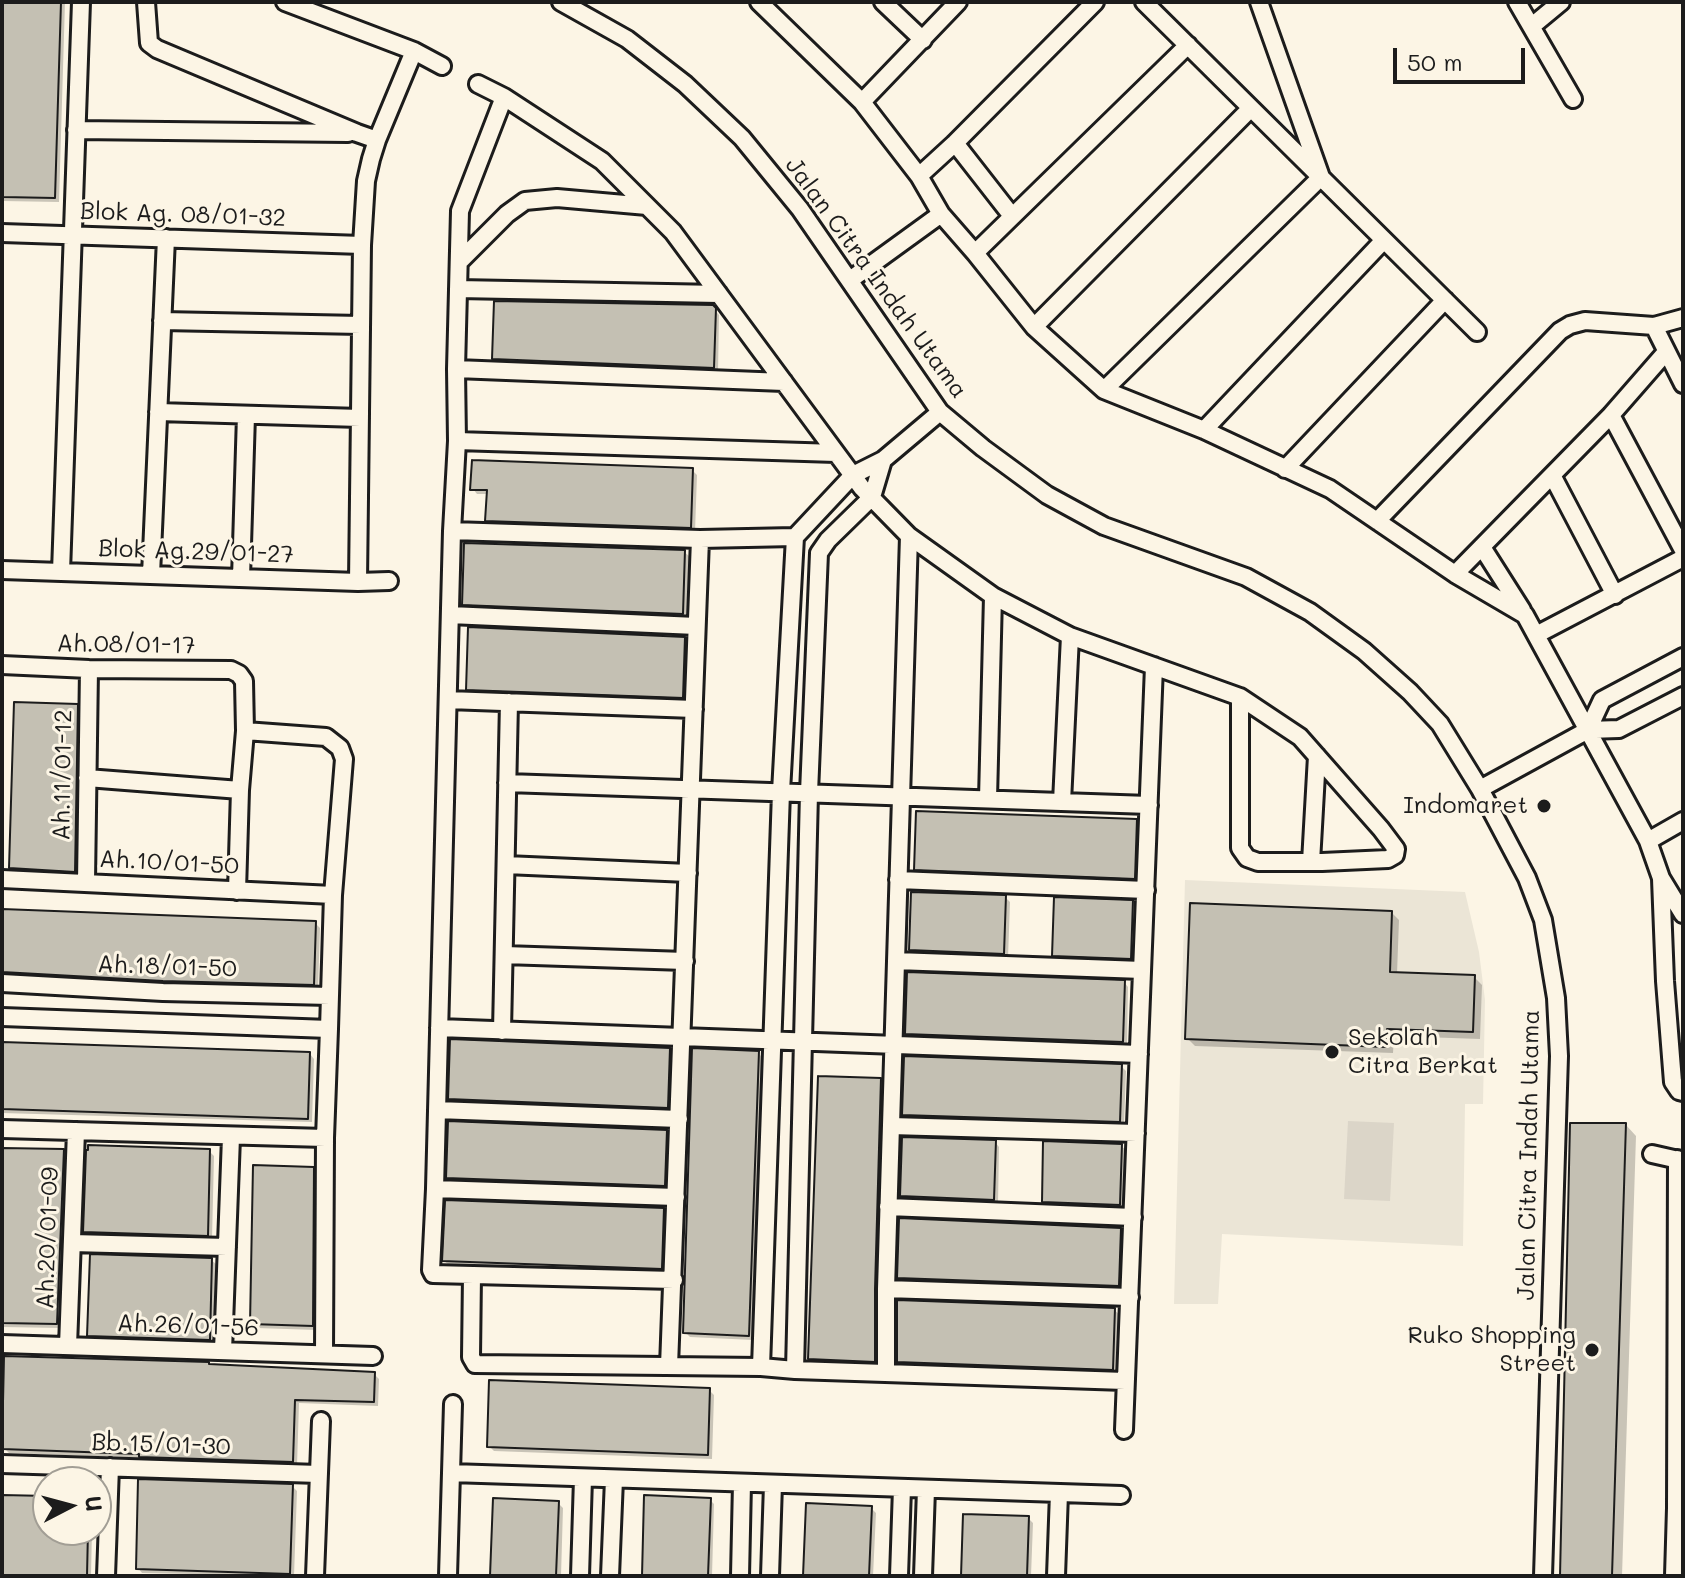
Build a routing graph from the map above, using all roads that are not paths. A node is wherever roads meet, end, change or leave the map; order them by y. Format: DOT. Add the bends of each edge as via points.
graph roads {
  1 [pos="81,2"];
  2 [pos="146,2"];
  3 [pos="285,2"];
  4 [pos="561,2"];
  5 [pos="759,2"];
  6 [pos="883,2"];
  7 [pos="1095,2"];
  8 [pos="1144,2"];
  9 [pos="1259,2"];
  10 [pos="1517,2"];
  11 [pos="1561,2"];
  12 [pos="956,3"];
  13 [pos="1532,26"];
  14 [pos="923,40"];
  15 [pos="1188,45"];
  16 [pos="414,51"];
  17 [pos="442,66"];
  18 [pos="478,84"];
  19 [pos="504,97"];
  20 [pos="1573,99"];
  21 [pos="862,102"];
  22 [pos="1251,108"];
  23 [pos="76,130"];
  24 [pos="357,133"];
  25 [pos="377,140"];
  26 [pos="955,143"];
  27 [pos="919,176"];
  28 [pos="1321,177"];
  29 [pos="647,206"];
  30 [pos="941,214"];
  31 [pos="1012,216"];
  32 [pos="2,233"];
  33 [pos="73,235"];
  34 [pos="166,238"];
  35 [pos="1384,240"];
  36 [pos="362,245"];
  37 [pos="975,253"];
  38 [pos="459,262"];
  39 [pos="850,280"];
  40 [pos="458,289"];
  41 [pos="719,294"];
  42 [pos="1445,300"];
  43 [pos="1683,318"];
  44 [pos="162,321"];
  45 [pos="361,325"];
  46 [pos="1654,326"];
  47 [pos="1034,327"];
  48 [pos="1477,332"];
  49 [pos="1666,352"];
  50 [pos="456,369"];
  51 [pos="784,382"];
  52 [pos="1683,384"];
  53 [pos="1104,390"];
  54 [pos="158,412"];
  55 [pos="940,412"];
  56 [pos="246,415"];
  57 [pos="1611,415"];
  58 [pos="360,418"];
  59 [pos="1204,430"];
  60 [pos="457,441"];
  61 [pos="836,453"];
  62 [pos="883,460"];
  63 [pos="1285,469"];
  64 [pos="853,475"];
  65 [pos="1552,475"];
  66 [pos="872,497"];
  67 [pos="1377,521"];
  68 [pos="452,531"];
  69 [pos="909,536"];
  70 [pos="795,537"];
  71 [pos="700,539"];
  72 [pos="1482,547"];
  73 [pos="1683,550"];
  74 [pos="1683,558"];
  75 [pos="2,570"];
  76 [pos="61,572"];
  77 [pos="1455,574"];
  78 [pos="151,575"];
  79 [pos="241,578"];
  80 [pos="389,581"];
  81 [pos="358,582"];
  82 [pos="1615,595"];
  83 [pos="993,596"];
  84 [pos="450,615"];
  85 [pos="1525,615"];
  86 [pos="696,626"];
  87 [pos="1536,635"];
  88 [pos="1070,636"];
  89 [pos="1683,657"];
  90 [pos="2,665"];
  91 [pos="1154,666"];
  92 [pos="89,669"];
  93 [pos="1683,696"];
  94 [pos="1240,697"];
  95 [pos="448,700"];
  96 [pos="509,702"];
  97 [pos="694,709"];
  98 [pos="1588,730"];
  99 [pos="245,731"];
  100 [pos="1317,756"];
  101 [pos="87,778"];
  102 [pos="507,783"];
  103 [pos="691,789"];
  104 [pos="1480,789"];
  105 [pos="240,790"];
  106 [pos="781,792"];
  107 [pos="809,793"];
  108 [pos="901,796"];
  109 [pos="988,799"];
  110 [pos="1062,802"];
  111 [pos="1149,805"];
  112 [pos="1683,821"];
  113 [pos="1648,841"];
  114 [pos="1311,862"];
  115 [pos="506,865"];
  116 [pos="688,873"];
  117 [pos="1661,878"];
  118 [pos="2,879"];
  119 [pos="898,880"];
  120 [pos="86,882"];
  121 [pos="1146,890"];
  122 [pos="237,891"];
  123 [pos="333,895"];
  124 [pos="1683,914"];
  125 [pos="504,955"];
  126 [pos="685,961"];
  127 [pos="896,961"];
  128 [pos="1142,970"];
  129 [pos="1683,973"];
  130 [pos="1665,981"];
  131 [pos="2,983"];
  132 [pos="330,996"];
  133 [pos="2,1017"];
  134 [pos="439,1028"];
  135 [pos="329,1029"];
  136 [pos="502,1031"];
  137 [pos="682,1037"];
  138 [pos="772,1041"];
  139 [pos="802,1042"];
  140 [pos="893,1045"];
  141 [pos="1139,1054"];
  142 [pos="1683,1092"];
  143 [pos="437,1110"];
  144 [pos="679,1119"];
  145 [pos="891,1126"];
  146 [pos="2,1129"];
  147 [pos="76,1131"];
  148 [pos="1136,1133"];
  149 [pos="231,1137"];
  150 [pos="325,1138"];
  151 [pos="1652,1154"];
  152 [pos="1680,1160"];
  153 [pos="435,1189"];
  154 [pos="676,1197"];
  155 [pos="888,1207"];
  156 [pos="1133,1217"];
  157 [pos="72,1243"];
  158 [pos="227,1247"];
  159 [pos="472,1275"];
  160 [pos="674,1280"];
  161 [pos="886,1289"];
  162 [pos="1130,1297"];
  163 [pos="2,1344"];
  164 [pos="68,1346"];
  165 [pos="223,1351"];
  166 [pos="324,1354"];
  167 [pos="373,1356"];
  168 [pos="669,1366"];
  169 [pos="761,1367"];
  170 [pos="795,1370"];
  171 [pos="886,1372"];
  172 [pos="1125,1381"];
  173 [pos="453,1404"];
  174 [pos="321,1421"];
  175 [pos="1124,1430"];
  176 [pos="2,1464"];
  177 [pos="74,1466"];
  178 [pos="112,1467"];
  179 [pos="451,1473"];
  180 [pos="319,1474"];
  181 [pos="583,1478"];
  182 [pos="614,1479"];
  183 [pos="742,1483"];
  184 [pos="773,1484"];
  185 [pos="902,1488"];
  186 [pos="926,1489"];
  187 [pos="1059,1493"];
  188 [pos="1121,1495"];
  189 [pos="1680,1508"];
  190 [pos="107,1546"];
  191 [pos="106,1576"];
  192 [pos="315,1576"];
  193 [pos="448,1576"];
  194 [pos="580,1576"];
  195 [pos="610,1576"];
  196 [pos="740,1576"];
  197 [pos="770,1576"];
  198 [pos="899,1576"];
  199 [pos="923,1576"];
  200 [pos="1056,1576"];
  201 [pos="1543,1576"];
  202 [pos="1674,1576"];
  1 -- 23 [label="street"];
  2 -- 24 [label="street" via="149,43 157,49"];
  3 -- 16 [label="street"];
  4 -- 39 [label="street, Jalan Citra Indah Utama" via="627,39 742,138"];
  5 -- 21 [label="street"];
  6 -- 14 [label="street"];
  7 -- 26 [label="street"];
  8 -- 15 [label="street"];
  9 -- 28 [label="street"];
  10 -- 13 [label="street"];
  11 -- 13 [label="street"];
  12 -- 14 [label="street"];
  13 -- 20 [label="street"];
  14 -- 21 [label="street"];
  15 -- 22 [label="street"];
  15 -- 31 [label="street"];
  16 -- 17 [label="street"];
  16 -- 25 [label="street"];
  18 -- 19 [label="street"];
  19 -- 29 [label="street" via="602,161"];
  19 -- 38 [label="street" via="460,211"];
  21 -- 27 [label="street"];
  22 -- 28 [label="street"];
  22 -- 47 [label="street"];
  23 -- 24 [label="street"];
  23 -- 33 [label="street"];
  24 -- 25 [label="street"];
  25 -- 36 [label="street" via="366,181"];
  26 -- 27 [label="street"];
  26 -- 31 [label="street"];
  27 -- 30 [label="street"];
  28 -- 35 [label="street"];
  28 -- 53 [label="street"];
  29 -- 38 [label="street" via="557,198 525,201"];
  29 -- 41 [label="street"];
  30 -- 37 [label="street"];
  30 -- 39 [label="street"];
  31 -- 37 [label="street"];
  32 -- 33 [label="street, Blok Ag. 08/01-32"];
  33 -- 34 [label="street, Blok Ag. 08/01-32"];
  33 -- 76 [label="street"];
  34 -- 36 [label="street, Blok Ag. 08/01-32"];
  34 -- 44 [label="street"];
  35 -- 42 [label="street"];
  35 -- 59 [label="street"];
  36 -- 45 [label="street"];
  37 -- 47 [label="street"];
  38 -- 40 [label="street"];
  39 -- 55 [label="street, Jalan Citra Indah Utama"];
  40 -- 41 [label="street"];
  40 -- 50 [label="street"];
  41 -- 51 [label="street"];
  42 -- 48 [label="street"];
  42 -- 63 [label="street"];
  43 -- 46 [label="street"];
  44 -- 45 [label="street"];
  44 -- 54 [label="street"];
  45 -- 58 [label="street"];
  46 -- 49 [label="street"];
  46 -- 67 [label="street" via="1592,321 1560,331"];
  47 -- 53 [label="street"];
  49 -- 52 [label="street"];
  49 -- 57 [label="street"];
  50 -- 51 [label="street"];
  50 -- 60 [label="street"];
  51 -- 61 [label="street"];
  53 -- 59 [label="street"];
  54 -- 56 [label="street"];
  54 -- 78 [label="street"];
  55 -- 62 [label="street"];
  55 -- 104 [label="street, Jalan Citra Indah Utama" via="1058,502 1104,526 1246,577 1310,612 1410,692 1440,724"];
  56 -- 58 [label="street"];
  56 -- 79 [label="street"];
  57 -- 65 [label="street"];
  57 -- 73 [label="street"];
  58 -- 81 [label="street"];
  59 -- 63 [label="street"];
  60 -- 61 [label="street"];
  60 -- 68 [label="street"];
  61 -- 64 [label="street"];
  62 -- 64 [label="street"];
  62 -- 66 [label="street"];
  63 -- 67 [label="street" via="1330,489"];
  64 -- 66 [label="street"];
  64 -- 70 [label="street"];
  65 -- 72 [label="street"];
  65 -- 82 [label="street"];
  66 -- 69 [label="street"];
  66 -- 107 [label="street" via="819,553"];
  67 -- 77 [label="street"];
  68 -- 71 [label="street"];
  68 -- 84 [label="street"];
  69 -- 83 [label="street"];
  69 -- 108 [label="street"];
  70 -- 71 [label="street"];
  70 -- 106 [label="street"];
  71 -- 86 [label="street"];
  72 -- 77 [label="street"];
  72 -- 85 [label="street"];
  74 -- 82 [label="street"];
  75 -- 76 [label="street, Blok Ag.29/01-27"];
  76 -- 78 [label="street, Blok Ag.29/01-27"];
  77 -- 85 [label="street"];
  78 -- 79 [label="street, Blok Ag.29/01-27"];
  79 -- 81 [label="street, Blok Ag.29/01-27"];
  80 -- 81 [label="street, Blok Ag.29/01-27"];
  82 -- 87 [label="street"];
  83 -- 88 [label="street"];
  83 -- 109 [label="street"];
  84 -- 86 [label="street"];
  84 -- 95 [label="street"];
  85 -- 87 [label="street"];
  86 -- 97 [label="street"];
  87 -- 98 [label="street"];
  88 -- 91 [label="street"];
  88 -- 110 [label="street"];
  89 -- 98 [label="street" via="1602,700"];
  90 -- 92 [label="street, Ah.08/01-17"];
  91 -- 94 [label="street"];
  91 -- 111 [label="street"];
  92 -- 99 [label="street, Ah.08/01-17" via="231,670 244,681"];
  92 -- 101 [label="street, Ah.11/01-12"];
  93 -- 98 [label="street" via="1619,729"];
  94 -- 100 [label="street" via="1300,737"];
  94 -- 114 [label="street" via="1240,848 1258,862"];
  95 -- 96 [label="street"];
  95 -- 134 [label="street"];
  96 -- 97 [label="street"];
  96 -- 102 [label="street"];
  97 -- 103 [label="street"];
  98 -- 104 [label="street"];
  98 -- 113 [label="street"];
  99 -- 105 [label="street"];
  99 -- 123 [label="street" via="326,737 340,748 344,759"];
  100 -- 114 [label="street"];
  100 -- 114 [label="street" via="1396,849 1388,859"];
  101 -- 105 [label="street"];
  101 -- 120 [label="street, Ah.11/01-12"];
  102 -- 103 [label="street"];
  102 -- 115 [label="street"];
  103 -- 106 [label="street"];
  103 -- 116 [label="street"];
  104 -- 201 [label="street, Jalan Citra Indah Utama" via="1543,920 1556,998 1559,1056"];
  105 -- 122 [label="street"];
  106 -- 107 [label="street"];
  106 -- 138 [label="street"];
  107 -- 108 [label="street"];
  107 -- 139 [label="street"];
  108 -- 109 [label="street"];
  108 -- 119 [label="street"];
  109 -- 110 [label="street"];
  110 -- 111 [label="street"];
  111 -- 121 [label="street"];
  112 -- 113 [label="street"];
  113 -- 117 [label="street"];
  115 -- 116 [label="street"];
  115 -- 125 [label="street"];
  116 -- 126 [label="street"];
  117 -- 124 [label="street"];
  117 -- 130 [label="street"];
  118 -- 120 [label="street, Ah.10/01-50"];
  119 -- 121 [label="street"];
  119 -- 127 [label="street"];
  120 -- 122 [label="street, Ah.10/01-50"];
  121 -- 128 [label="street"];
  122 -- 123 [label="street, Ah.10/01-50"];
  123 -- 132 [label="street"];
  125 -- 126 [label="street"];
  125 -- 136 [label="street"];
  126 -- 137 [label="street"];
  127 -- 128 [label="street"];
  127 -- 140 [label="street"];
  128 -- 141 [label="street"];
  129 -- 130 [label="street"];
  130 -- 142 [label="street" via="1673,1082"];
  131 -- 132 [label="street, Ah.18/01-50"];
  132 -- 135 [label="street"];
  133 -- 135 [label="street"];
  134 -- 136 [label="street"];
  134 -- 143 [label="street"];
  135 -- 150 [label="street"];
  136 -- 137 [label="street"];
  137 -- 138 [label="street"];
  137 -- 144 [label="street"];
  138 -- 139 [label="street"];
  138 -- 169 [label="street"];
  139 -- 140 [label="street"];
  139 -- 170 [label="street"];
  140 -- 141 [label="street"];
  140 -- 145 [label="street"];
  141 -- 148 [label="street"];
  143 -- 144 [label="street"];
  143 -- 153 [label="street"];
  144 -- 154 [label="street"];
  145 -- 148 [label="street"];
  145 -- 155 [label="street"];
  146 -- 147 [label="street"];
  147 -- 149 [label="street"];
  147 -- 157 [label="street, Ah.20/01-09"];
  148 -- 156 [label="street"];
  149 -- 150 [label="street"];
  149 -- 158 [label="street"];
  150 -- 166 [label="street"];
  151 -- 152 [label="street"];
  152 -- 189 [label="street"];
  153 -- 154 [label="street"];
  153 -- 159 [label="street" via="431,1270"];
  154 -- 160 [label="street"];
  155 -- 156 [label="street"];
  155 -- 161 [label="street"];
  156 -- 162 [label="street"];
  157 -- 158 [label="street"];
  157 -- 164 [label="street, Ah.20/01-09"];
  158 -- 165 [label="street"];
  159 -- 160 [label="street"];
  159 -- 168 [label="street" via="475,1364"];
  160 -- 168 [label="street"];
  161 -- 162 [label="street"];
  161 -- 171 [label="street"];
  162 -- 172 [label="street"];
  163 -- 164 [label="street, Ah.26/01-56"];
  164 -- 165 [label="street, Ah.26/01-56"];
  165 -- 166 [label="street, Ah.26/01-56"];
  166 -- 167 [label="street, Ah.26/01-56"];
  168 -- 169 [label="street"];
  169 -- 170 [label="street"];
  170 -- 171 [label="street"];
  171 -- 172 [label="street"];
  172 -- 175 [label="street"];
  173 -- 179 [label="street"];
  174 -- 180 [label="street"];
  176 -- 177 [label="street, Bb.15/01-30"];
  178 -- 180 [label="street, Bb.15/01-30"];
  179 -- 181 [label="street"];
  179 -- 193 [label="street"];
  180 -- 192 [label="street"];
  181 -- 182 [label="street"];
  181 -- 194 [label="street"];
  182 -- 183 [label="street"];
  182 -- 195 [label="street"];
  183 -- 184 [label="street"];
  183 -- 196 [label="street"];
  184 -- 185 [label="street"];
  184 -- 197 [label="street"];
  185 -- 186 [label="street"];
  185 -- 198 [label="street"];
  186 -- 187 [label="street"];
  186 -- 199 [label="street"];
  187 -- 188 [label="street"];
  187 -- 200 [label="street"];
  189 -- 202 [label="street"];
  190 -- 191 [label="street"];
}
